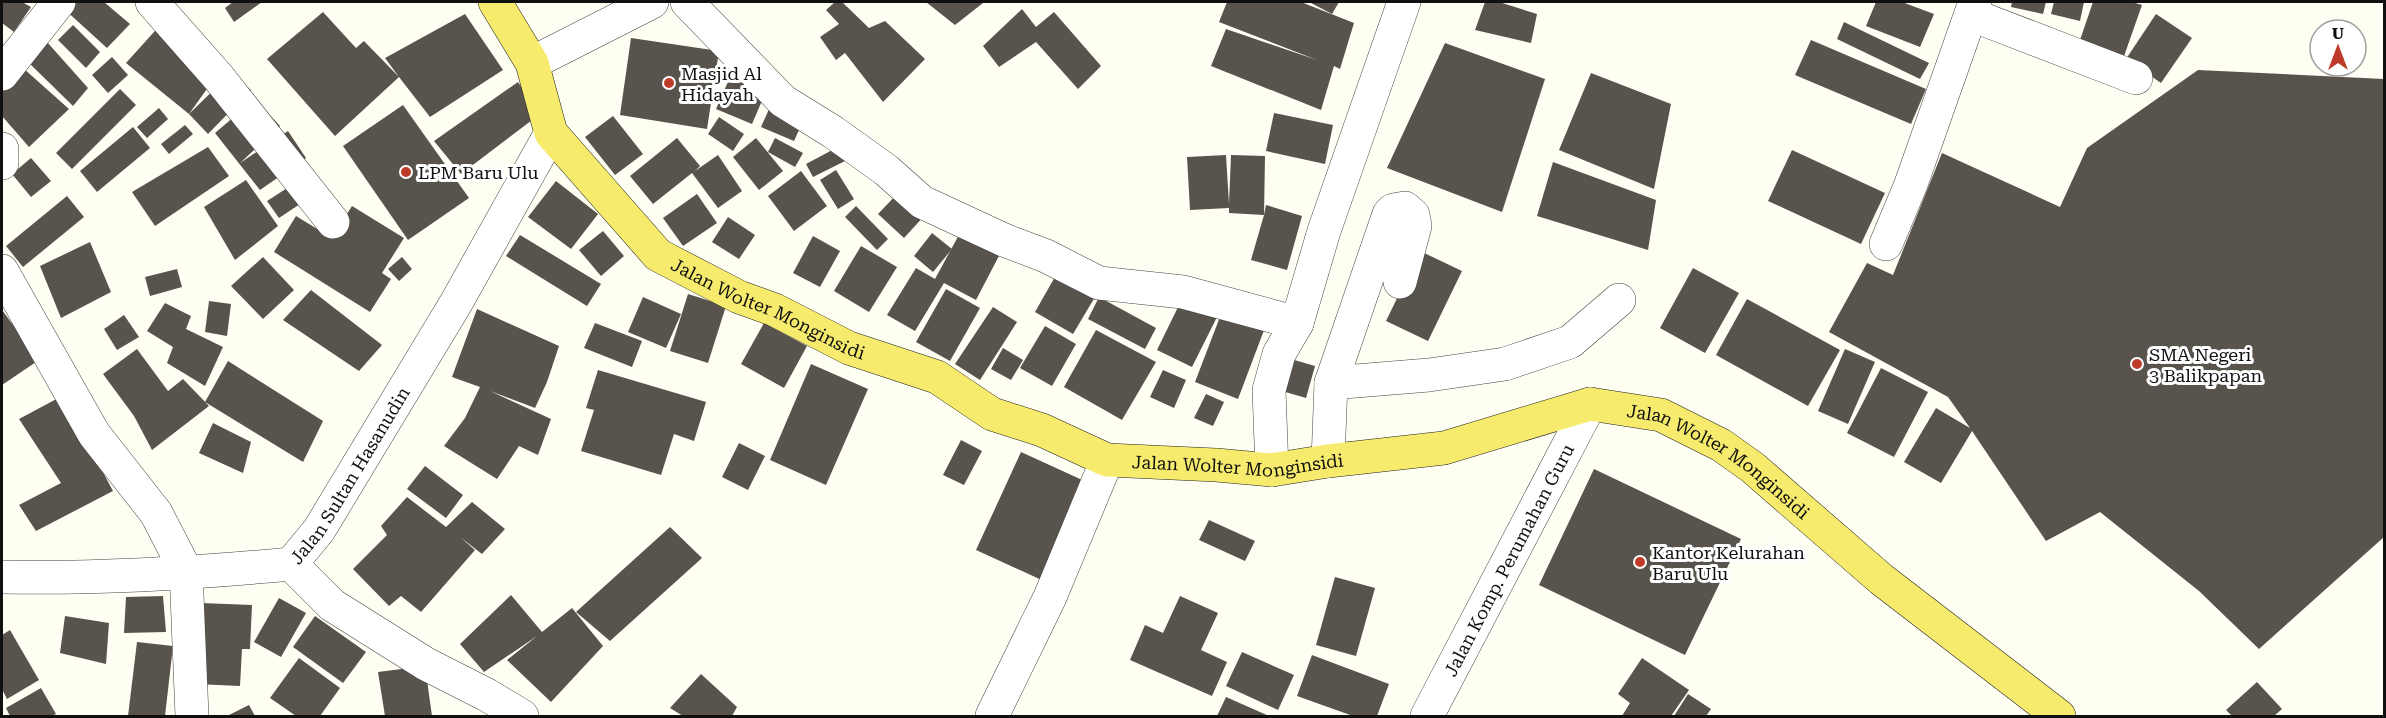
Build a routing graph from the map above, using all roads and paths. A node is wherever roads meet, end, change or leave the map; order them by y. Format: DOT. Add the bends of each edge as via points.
graph roads {
  1 [pos="59,2"];
  2 [pos="152,2"];
  3 [pos="495,2"];
  4 [pos="652,2"];
  5 [pos="687,2"];
  6 [pos="1404,2"];
  7 [pos="1974,8"];
  8 [pos="532,63"];
  9 [pos="2,74"];
  10 [pos="2136,78"];
  11 [pos="551,133"];
  12 [pos="2,149"];
  13 [pos="2,163"];
  14 [pos="333,222"];
  15 [pos="1886,244"];
  16 [pos="2,271"];
  17 [pos="1400,282"];
  18 [pos="1619,300"];
  19 [pos="1297,323"];
  20 [pos="1331,383"];
  21 [pos="1590,404"];
  22 [pos="1107,460"];
  23 [pos="1328,461"];
  24 [pos="1272,470"];
  25 [pos="291,564"];
  26 [pos="186,571"];
  27 [pos="2,577"];
  28 [pos="192,717"];
  29 [pos="522,717"];
  30 [pos="992,717"];
  31 [pos="1427,717"];
  32 [pos="2059,717"];
  1 -- 9 [label="street"];
  2 -- 14 [label="street" via="219,78"];
  3 -- 8 [label="main road, Jalan Wolter Monginsidi"];
  4 -- 8 [label="street"];
  5 -- 19 [label="street" via="783,101 886,170 922,202 1100,283 1183,292"];
  6 -- 19 [label="street" via="1324,231"];
  7 -- 10 [label="street"];
  7 -- 15 [label="street"];
  8 -- 11 [label="main road, Jalan Wolter Monginsidi"];
  11 -- 22 [label="main road, Jalan Wolter Monginsidi" via="658,255 849,348 937,377 992,414 1042,430"];
  11 -- 25 [label="street, Jalan Sultan Hasanudin" via="456,303 319,530"];
  12 -- 13 [label="street"];
  16 -- 26 [label="street" via="94,434 156,513"];
  17 -- 20 [label="street" via="1415,226 1413,215 1405,208 1389,214"];
  18 -- 20 [label="street" via="1570,342 1505,364"];
  19 -- 24 [label="street" via="1279,354 1269,390"];
  20 -- 23 [label="street"];
  21 -- 23 [label="main road, Jalan Wolter Monginsidi" via="1444,448"];
  21 -- 31 [label="street, Jalan Komp. Perumahan Guru"];
  21 -- 32 [label="main road, Jalan Wolter Monginsidi" via="1661,415 1721,445 1752,467 1881,579"];
  22 -- 24 [label="main road, Jalan Wolter Monginsidi"];
  22 -- 30 [label="street" via="1050,597"];
  23 -- 24 [label="main road, Jalan Wolter Monginsidi"];
  25 -- 26 [label="street, Jalan Sultan Hasanudin"];
  25 -- 29 [label="street" via="332,605 426,664"];
  26 -- 27 [label="street, Jalan Sultan Hasanudin"];
  26 -- 28 [label="street"];
}
